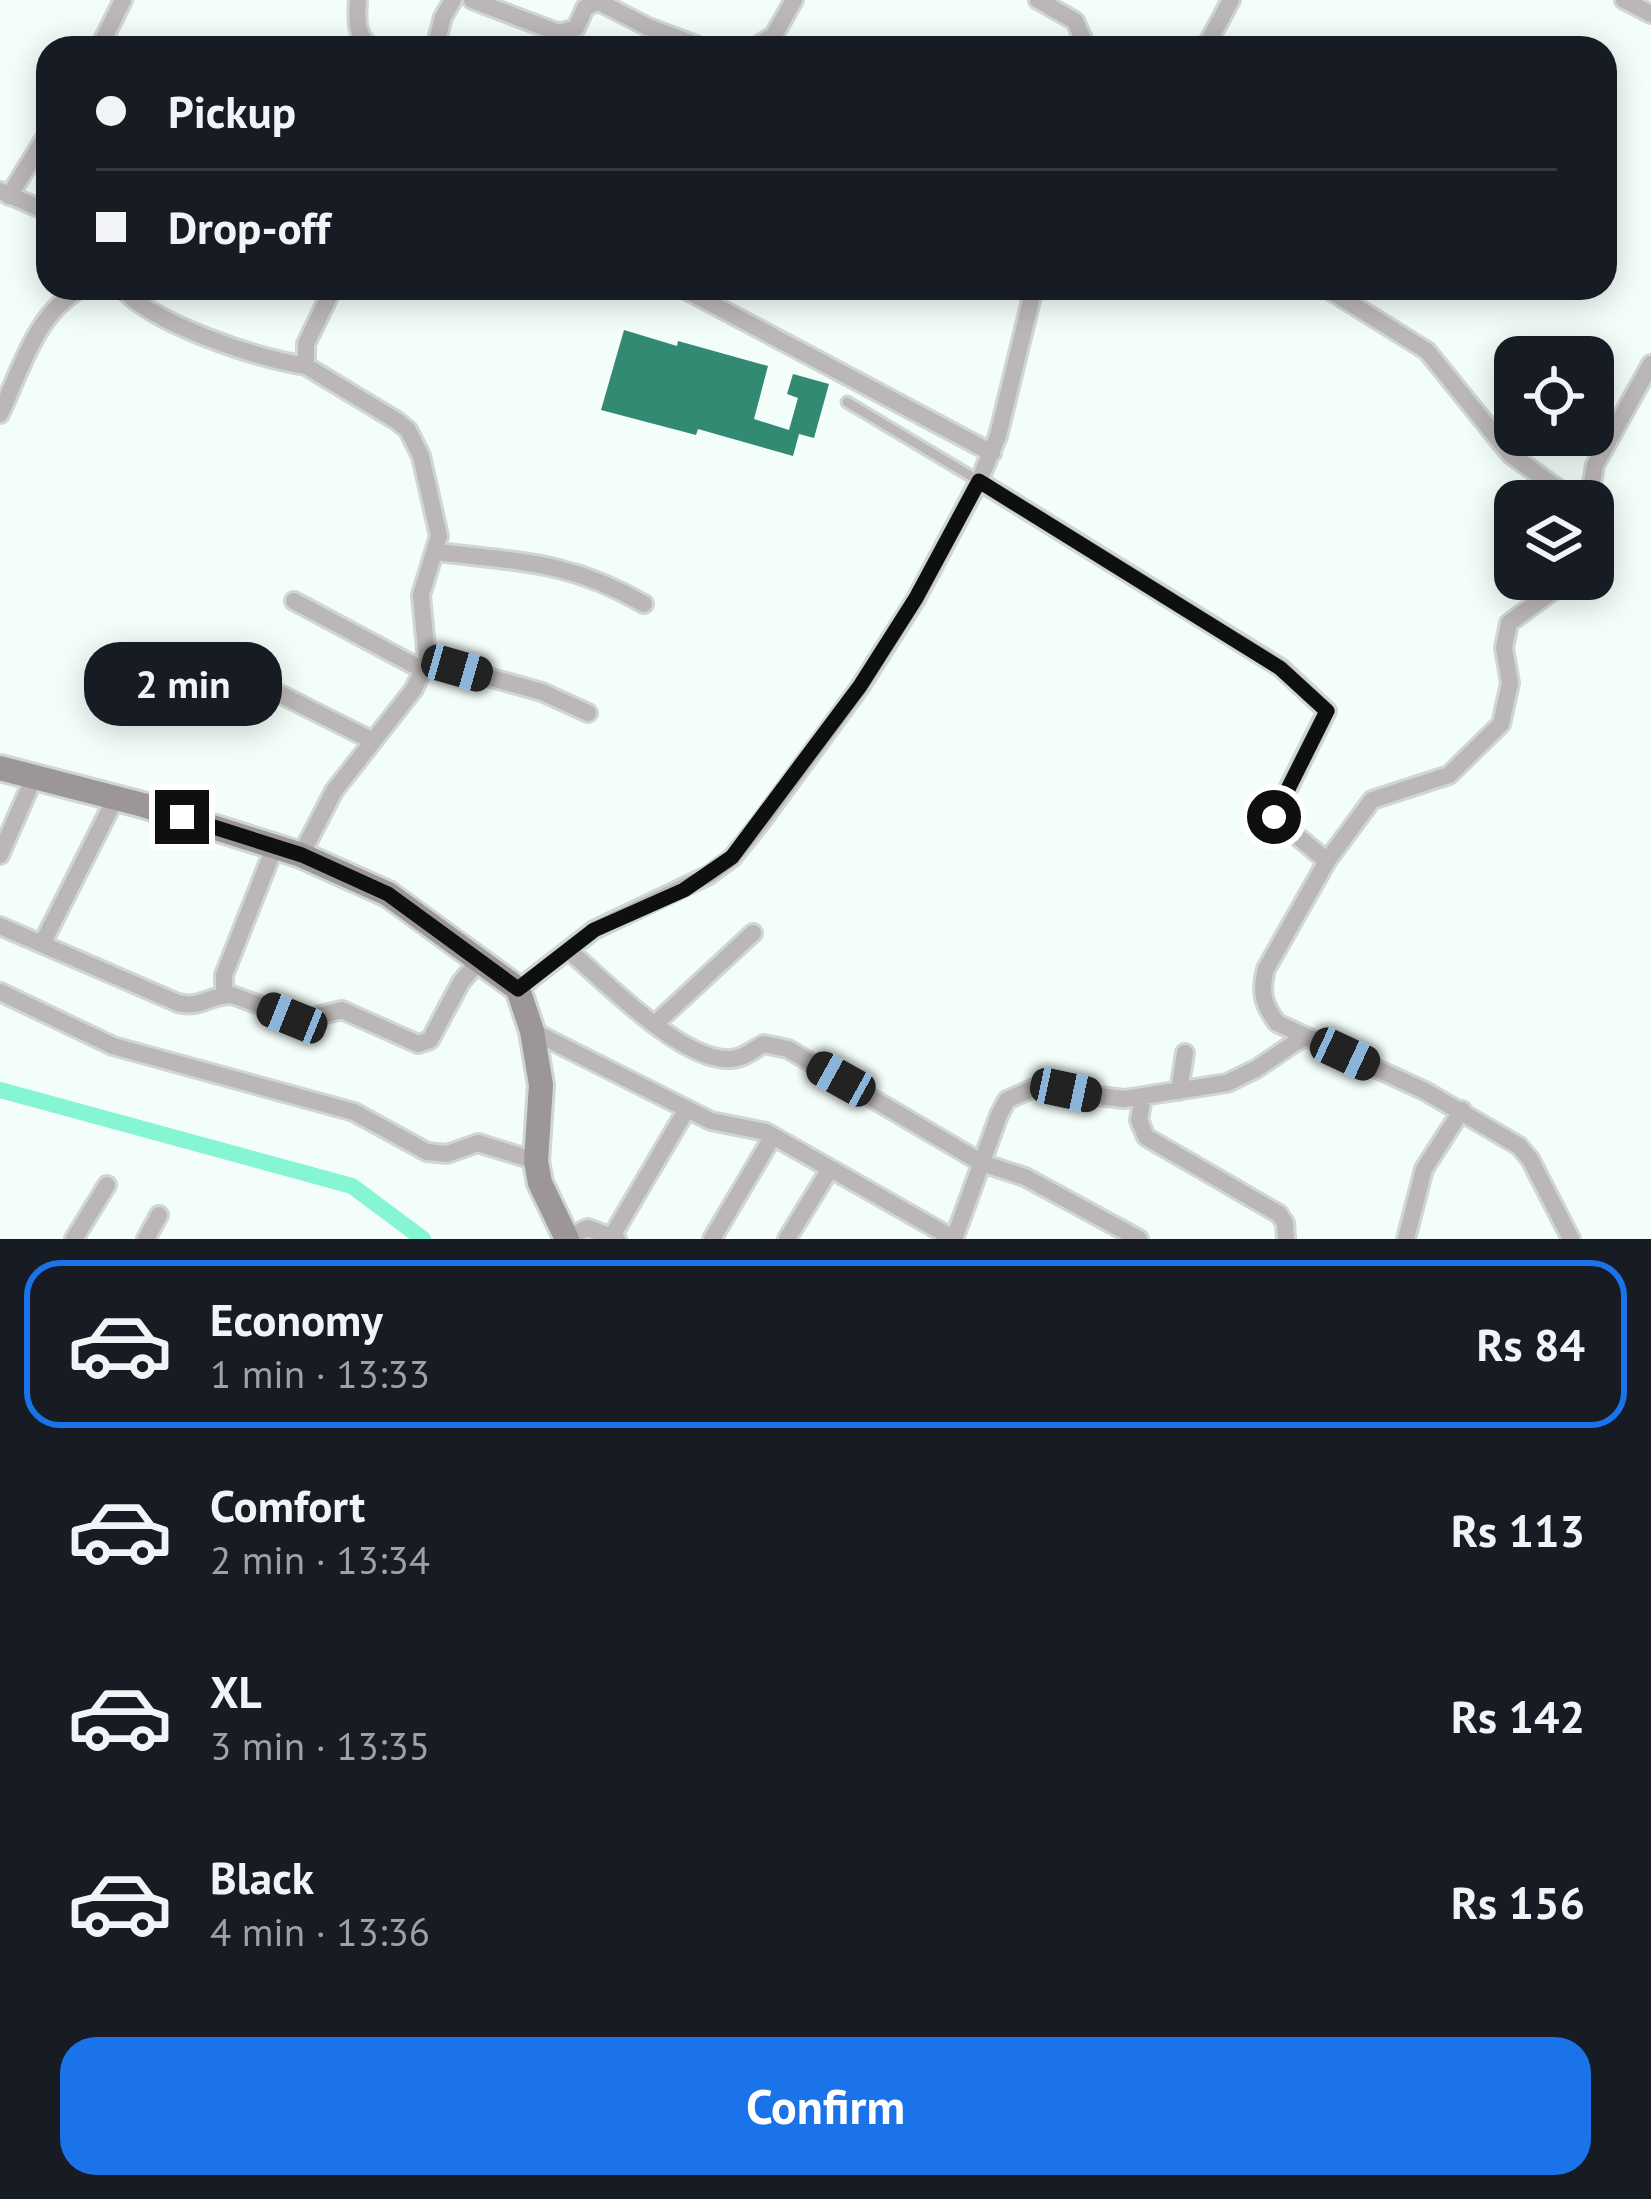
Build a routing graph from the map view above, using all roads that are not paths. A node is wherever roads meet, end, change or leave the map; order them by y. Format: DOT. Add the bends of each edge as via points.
graph roads {
  1 [pos="123,0"];
  2 [pos="358,0"];
  3 [pos="453,0"];
  4 [pos="472,0"];
  5 [pos="794,0"];
  6 [pos="1038,0"];
  7 [pos="1231,0"];
  8 [pos="1624,0"];
  9 [pos="1651,14"];
  10 [pos="110,36"];
  11 [pos="358,36"];
  12 [pos="438,36"];
  13 [pos="672,36"];
  14 [pos="772,36"];
  15 [pos="1082,36"];
  16 [pos="1212,36"];
  17 [pos="36,150"];
  18 [pos="5,194"];
  19 [pos="36,207"];
  20 [pos="62,300"];
  21 [pos="136,300"];
  22 [pos="327,300"];
  23 [pos="705,300"];
  24 [pos="1031,300"];
  25 [pos="1345,300"];
  26 [pos="1651,364"];
  27 [pos="306,366"];
  28 [pos="847,402"];
  29 [pos="0,414"];
  30 [pos="992,453"];
  31 [pos="1546,480"];
  32 [pos="1592,480"];
  33 [pos="979,481"];
  34 [pos="437,552"];
  35 [pos="1540,600"];
  36 [pos="294,601"];
  37 [pos="644,604"];
  38 [pos="425,665"];
  39 [pos="278,693"];
  40 [pos="588,713"];
  41 [pos="371,740"];
  42 [pos="0,768"];
  43 [pos="35,776"];
  44 [pos="116,797"];
  45 [pos="275,846"];
  46 [pos="0,855"];
  47 [pos="302,855"];
  48 [pos="1327,860"];
  49 [pos="0,926"];
  50 [pos="753,933"];
  51 [pos="42,944"];
  52 [pos="568,950"];
  53 [pos="480,959"];
  54 [pos="518,989"];
  55 [pos="0,992"];
  56 [pos="224,994"];
  57 [pos="656,1023"];
  58 [pos="532,1031"];
  59 [pos="1305,1036"];
  60 [pos="1185,1053"];
  61 [pos="1179,1091"];
  62 [pos="1143,1097"];
  63 [pos="687,1109"];
  64 [pos="1462,1110"];
  65 [pos="773,1136"];
  66 [pos="536,1161"];
  67 [pos="982,1163"];
  68 [pos="830,1168"];
  69 [pos="107,1185"];
  70 [pos="158,1215"];
  71 [pos="960,1236"];
  72 [pos="566,1238"];
  73 [pos="614,1238"];
  74 [pos="74,1239"];
  75 [pos="146,1239"];
  76 [pos="712,1239"];
  77 [pos="787,1239"];
  78 [pos="1139,1239"];
  79 [pos="1286,1239"];
  80 [pos="1406,1239"];
  81 [pos="1571,1239"];
  1 -- 10 [label="street"];
  2 -- 11 [label="street"];
  3 -- 12 [label="street"];
  4 -- 13 [label="street" via="559,33 576,28 597,1"];
  5 -- 14 [label="street"];
  6 -- 15 [label="street" via="1075,21"];
  7 -- 16 [label="street"];
  8 -- 9 [label="street"];
  17 -- 18 [label="street"];
  18 -- 19 [label="street"];
  20 -- 29 [label="street" via="44,320"];
  21 -- 27 [label="street" via="190,329"];
  22 -- 27 [label="street" via="306,344"];
  23 -- 30 [label="street"];
  24 -- 30 [label="street"];
  25 -- 31 [label="street" via="1427,351 1510,454"];
  26 -- 32 [label="street"];
  27 -- 34 [label="street" via="408,430 435,508"];
  28 -- 33 [label="lane"];
  30 -- 33 [label="street"];
  33 -- 48 [label="street" via="1280,668 1327,711 1274,817"];
  33 -- 52 [label="street" via="860,686 732,857"];
  34 -- 37 [label="street" via="572,569"];
  34 -- 38 [label="street" via="421,596"];
  35 -- 48 [label="street" via="1509,623 1501,724 1449,776 1372,800"];
  36 -- 38 [label="street"];
  38 -- 40 [label="street" via="542,692"];
  38 -- 41 [label="street"];
  39 -- 41 [label="street"];
  41 -- 47 [label="street"];
  42 -- 43 [label="street"];
  43 -- 44 [label="street"];
  43 -- 46 [label="street"];
  44 -- 45 [label="street"];
  44 -- 51 [label="street"];
  45 -- 47 [label="street"];
  45 -- 56 [label="street" via="224,975"];
  47 -- 53 [label="street" via="388,894"];
  48 -- 59 [label="street" via="1261,988 1277,1023"];
  49 -- 51 [label="street"];
  50 -- 57 [label="street"];
  51 -- 56 [label="street" via="178,1004 199,1006"];
  52 -- 54 [label="street"];
  52 -- 57 [label="street"];
  53 -- 54 [label="street"];
  53 -- 56 [label="street" via="425,1043 352,1012 301,1021"];
  54 -- 58 [label="street"];
  55 -- 66 [label="street" via="113,1046 324,1100 428,1151 478,1143"];
  57 -- 67 [label="street" via="718,1059 742,1058 764,1045 788,1049"];
  58 -- 63 [label="street"];
  58 -- 66 [label="street" via="541,1085"];
  59 -- 61 [label="street" via="1256,1070"];
  59 -- 64 [label="street"];
  60 -- 61 [label="street"];
  61 -- 62 [label="street"];
  62 -- 67 [label="street" via="1019,1092 999,1114"];
  62 -- 79 [label="street" via="1138,1120 1146,1137 1279,1214"];
  63 -- 65 [label="street"];
  63 -- 73 [label="street"];
  64 -- 80 [label="street" via="1424,1169"];
  64 -- 81 [label="street" via="1519,1146"];
  65 -- 68 [label="street"];
  65 -- 76 [label="street"];
  66 -- 72 [label="street"];
  67 -- 71 [label="street"];
  67 -- 78 [label="street"];
  68 -- 71 [label="street"];
  68 -- 77 [label="street"];
  69 -- 74 [label="street"];
  70 -- 75 [label="street"];
  72 -- 73 [label="street" via="588,1228"];
}
